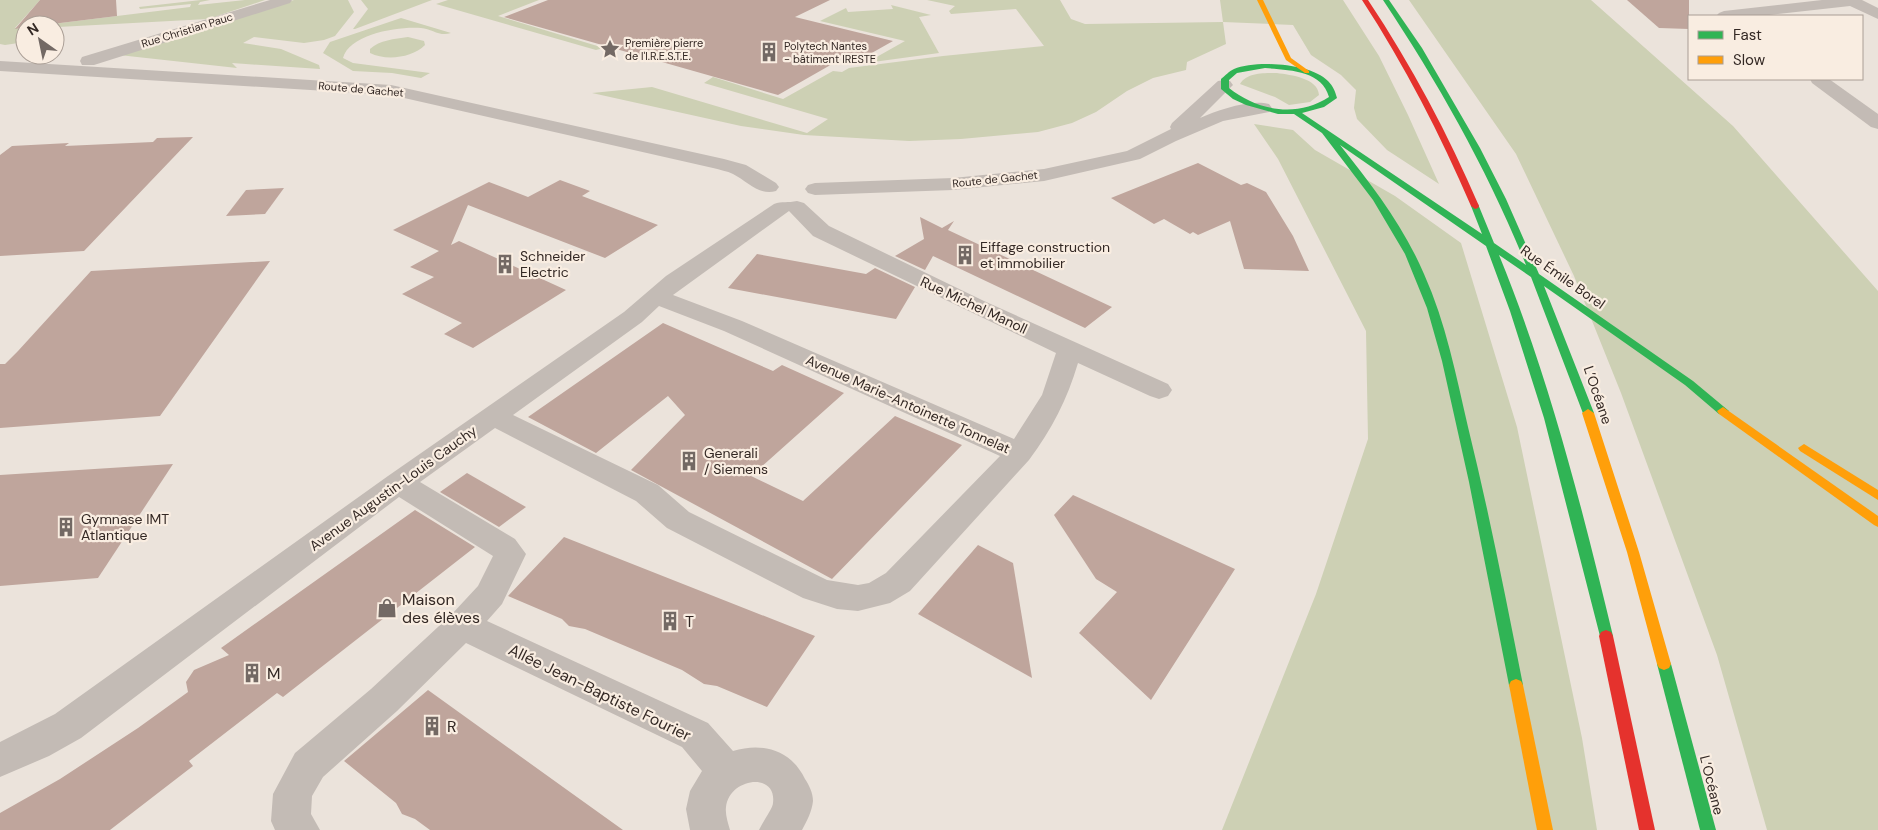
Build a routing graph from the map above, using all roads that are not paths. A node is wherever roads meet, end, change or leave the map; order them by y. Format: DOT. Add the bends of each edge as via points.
graph roads {
  1 [pos="285,0"];
  2 [pos="1260,0"];
  3 [pos="1365,0"];
  4 [pos="1386,0"];
  5 [pos="1851,1"];
  6 [pos="1878,14"];
  7 [pos="1732,15"];
  8 [pos="1269,20"];
  9 [pos="88,61"];
  10 [pos="0,67"];
  11 [pos="1254,67"];
  12 [pos="1307,73"];
  13 [pos="1819,80"];
  14 [pos="1224,85"];
  15 [pos="1263,108"];
  16 [pos="1294,111"];
  17 [pos="1878,123"];
  18 [pos="1344,129"];
  19 [pos="1324,132"];
  20 [pos="1169,137"];
  21 [pos="800,184"];
  22 [pos="769,186"];
  23 [pos="1420,195"];
  24 [pos="789,207"];
  25 [pos="657,297"];
  26 [pos="1070,348"];
  27 [pos="1689,383"];
  28 [pos="1159,390"];
  29 [pos="493,416"];
  30 [pos="1752,418"];
  31 [pos="1792,441"];
  32 [pos="1019,453"];
  33 [pos="398,483"];
  34 [pos="1878,496"];
  35 [pos="1878,522"];
  36 [pos="464,624"];
  37 [pos="0,760"];
  38 [pos="724,773"];
  39 [pos="300,830"];
  40 [pos="710,830"];
  41 [pos="779,830"];
  42 [pos="1545,830"];
  43 [pos="1647,830"];
  44 [pos="1708,830"];
  1 -- 9 [label="street, Rue Christian Pauc"];
  2 -- 8 [label="main road"];
  3 -- 43 [label="main road" via="1447,140 1513,303 1559,450 1594,585"];
  4 -- 44 [label="main road, L’Océane" via="1424,53 1479,149 1510,212 1567,350 1619,504"];
  5 -- 6 [label="street"];
  5 -- 7 [label="street"];
  8 -- 11 [label="main road" via="1267,48"];
  8 -- 12 [label="main road" via="1288,59"];
  10 -- 22 [label="street, Route de Gachet" via="391,90 718,163 749,174"];
  11 -- 12 [label="main road" via="1281,67"];
  11 -- 14 [label="main road" via="1229,74"];
  12 -- 16 [label="main road" via="1331,86 1333,106"];
  13 -- 17 [label="street"];
  14 -- 15 [label="main road" via="1227,92 1236,98"];
  14 -- 20 [label="street, Route de Gachet"];
  15 -- 16 [label="main road"];
  15 -- 20 [label="street, Route de Gachet" via="1217,117"];
  16 -- 19 [label="main road, Rue Émile Borel"];
  18 -- 23 [label="main road, Rue Émile Borel" via="1368,154"];
  19 -- 23 [label="main road, Rue Émile Borel"];
  19 -- 42 [label="main road" via="1362,177 1404,244 1440,328 1470,458"];
  20 -- 21 [label="street, Route de Gachet" via="1133,155 1044,175 953,184"];
  21 -- 22 [label="street, Route de Gachet"];
  21 -- 24 [label="street, Avenue Augustin-Louis Cauchy" via="817,194 813,200"];
  22 -- 24 [label="street, Rue Michel Manoll" via="762,194 763,200 770,205"];
  23 -- 27 [label="main road, Rue Émile Borel"];
  24 -- 25 [label="street, Avenue Augustin-Louis Cauchy" via="674,281"];
  24 -- 26 [label="street, Rue Michel Manoll" via="822,231 975,306"];
  25 -- 29 [label="street, Avenue Augustin-Louis Cauchy" via="634,317"];
  25 -- 32 [label="street, Avenue Marie-Antoinette Tonnelat" via="732,326"];
  26 -- 28 [label="street, Rue Michel Manoll"];
  26 -- 32 [label="street" via="1054,395"];
  27 -- 30 [label="main road, Rue Émile Borel"];
  27 -- 35 [label="main road, Rue Émile Borel" via="1739,424"];
  29 -- 32 [label="street, Avenue Marie-Antoinette Tonnelat" via="647,493 678,520 836,597 869,597 893,586"];
  29 -- 33 [label="street, Avenue Augustin-Louis Cauchy"];
  31 -- 34 [label="main road"];
  33 -- 36 [label="street" via="504,546 510,554 490,595"];
  33 -- 37 [label="street, Avenue Augustin-Louis Cauchy" via="68,726"];
  36 -- 38 [label="street, Allée Jean-Baptiste Fourier" via="479,634 695,735"];
  36 -- 39 [label="street" via="308,766 293,794 291,821"];
  38 -- 40 [label="street" via="707,795 704,808"];
  38 -- 41 [label="street" via="753,764 768,765 789,781 792,809"];
}
